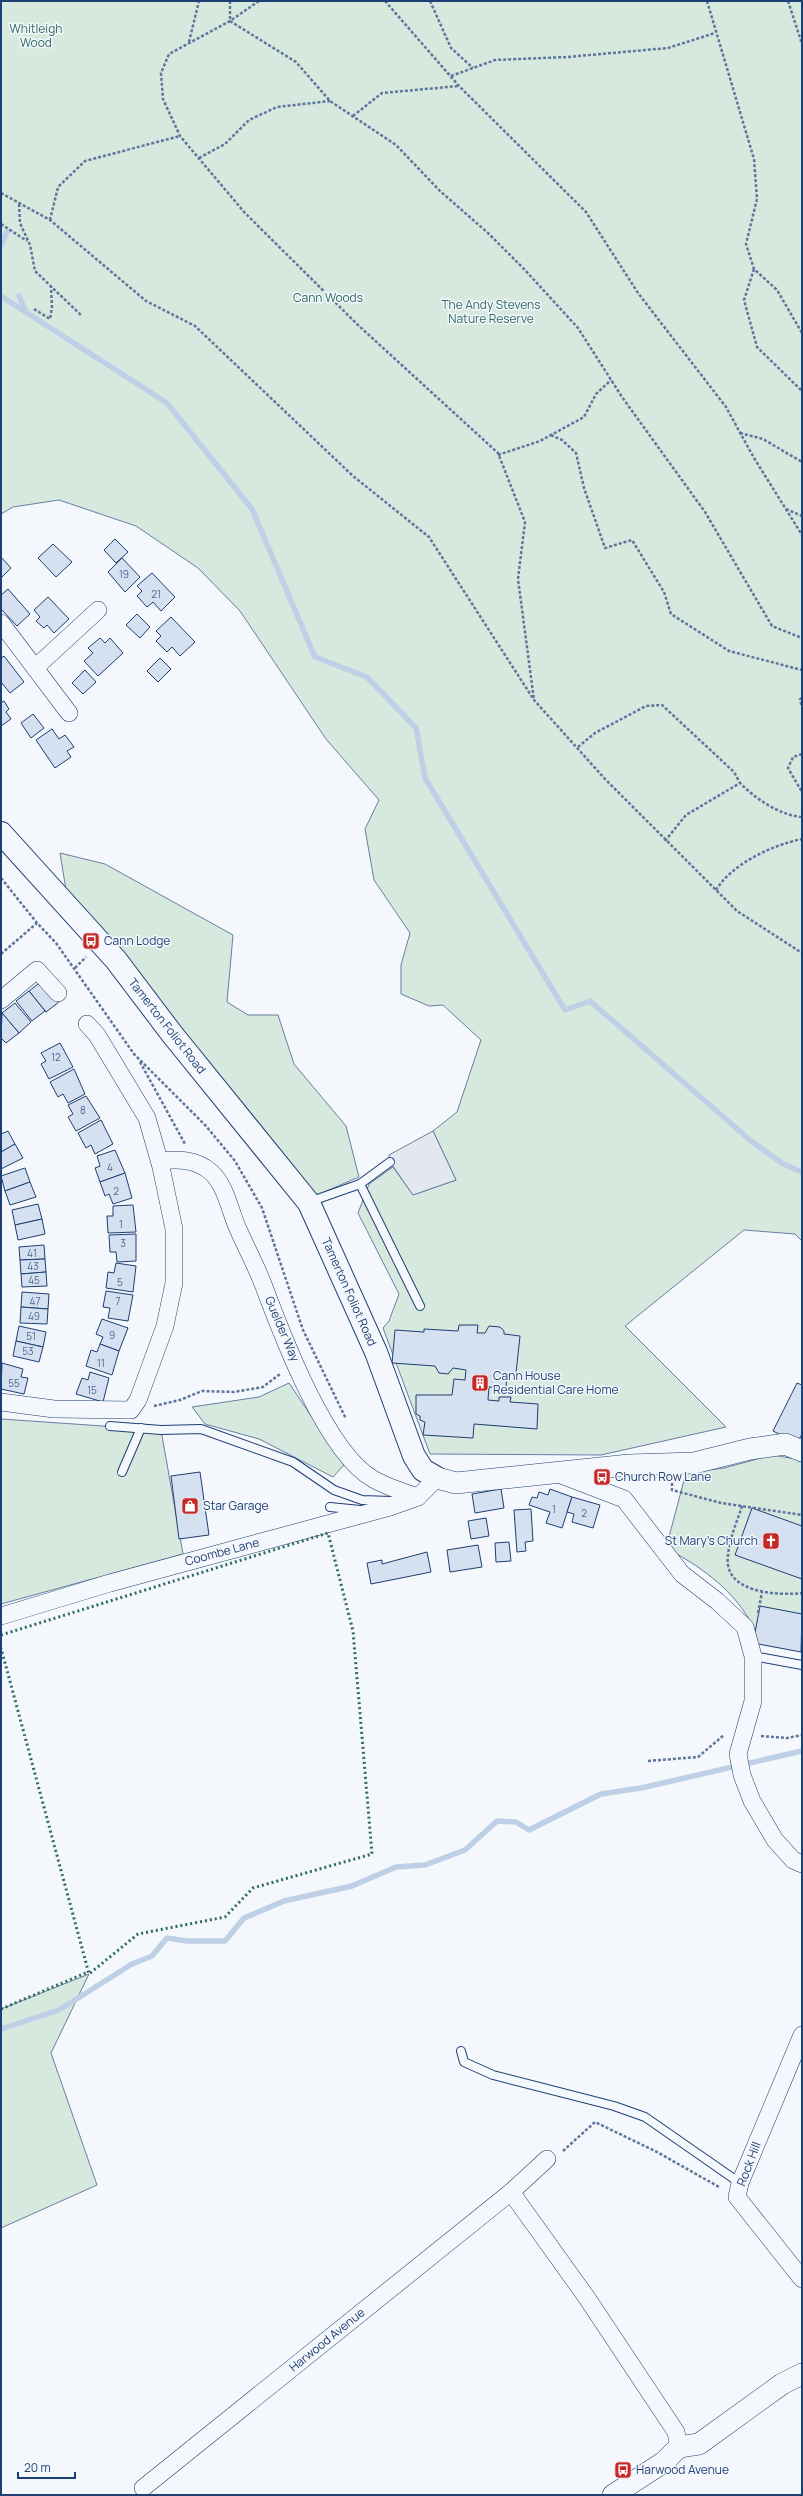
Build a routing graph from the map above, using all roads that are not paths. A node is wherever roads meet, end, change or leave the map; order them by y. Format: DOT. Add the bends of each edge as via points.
graph roads {
  1 [pos="98,610"];
  2 [pos="1,623"];
  3 [pos="35,668"];
  4 [pos="69,713"];
  5 [pos="1,833"];
  6 [pos="58,993"];
  7 [pos="1,1000"];
  8 [pos="87,1024"];
  9 [pos="160,1161"];
  10 [pos="390,1162"];
  11 [pos="360,1184"];
  12 [pos="309,1203"];
  13 [pos="420,1306"];
  14 [pos="1,1402"];
  15 [pos="110,1426"];
  16 [pos="141,1428"];
  17 [pos="802,1451"];
  18 [pos="122,1472"];
  19 [pos="554,1472"];
  20 [pos="436,1478"];
  21 [pos="411,1499"];
  22 [pos="330,1507"];
  23 [pos="373,1512"];
  24 [pos="1,1616"];
  25 [pos="753,1656"];
  26 [pos="802,1664"];
  27 [pos="802,1864"];
  28 [pos="802,2035"];
  29 [pos="461,2051"];
  30 [pos="547,2159"];
  31 [pos="740,2183"];
  32 [pos="511,2192"];
  33 [pos="802,2279"];
  34 [pos="802,2374"];
  35 [pos="679,2447"];
  36 [pos="143,2488"];
  37 [pos="613,2495"];
  1 -- 3 [label="street"];
  2 -- 3 [label="street"];
  3 -- 4 [label="street"];
  5 -- 12 [label="main road, Tamerton Foliot Road" via="116,960 172,1034"];
  6 -- 7 [label="street" via="37,970"];
  8 -- 9 [label="street" via="97,1035 146,1118"];
  9 -- 14 [label="street" via="174,1229 174,1283 165,1326 147,1379 132,1408 54,1408"];
  9 -- 21 [label="street, Guelder Way" via="184,1160 204,1168 221,1184 263,1284 274,1318 322,1418 344,1453 372,1479"];
  10 -- 11 [label="lane"];
  11 -- 12 [label="lane"];
  11 -- 13 [label="lane"];
  12 -- 20 [label="main road, Tamerton Foliot Road" via="376,1352 414,1456 423,1470"];
  15 -- 16 [label="lane"];
  16 -- 18 [label="lane"];
  16 -- 21 [label="lane" via="201,1429 293,1462 334,1490 362,1500"];
  17 -- 19 [label="street, Tamerton Foliot Road" via="785,1444 750,1449 694,1463"];
  19 -- 20 [label="street, Tamerton Foliot Road" via="456,1483"];
  19 -- 25 [label="street" via="624,1499 682,1574 745,1627"];
  20 -- 21 [label="street, Coombe Lane"];
  21 -- 23 [label="street, Coombe Lane"];
  22 -- 23 [label="lane"];
  23 -- 24 [label="street, Coombe Lane" via="110,1583"];
  25 -- 26 [label="lane"];
  25 -- 27 [label="street" via="753,1701 738,1754 742,1775 752,1801 775,1840 793,1860"];
  28 -- 31 [label="street, Rock Hill"];
  29 -- 31 [label="lane" via="464,2062 494,2075 606,2104 644,2117"];
  30 -- 32 [label="street, Harwood Avenue"];
  31 -- 33 [label="street, Rock Hill" via="737,2196"];
  32 -- 35 [label="street" via="587,2298 655,2400 676,2432"];
  32 -- 36 [label="street, Harwood Avenue"];
  34 -- 35 [label="street" via="782,2384 699,2444"];
  35 -- 37 [label="street" via="664,2462"];
}
